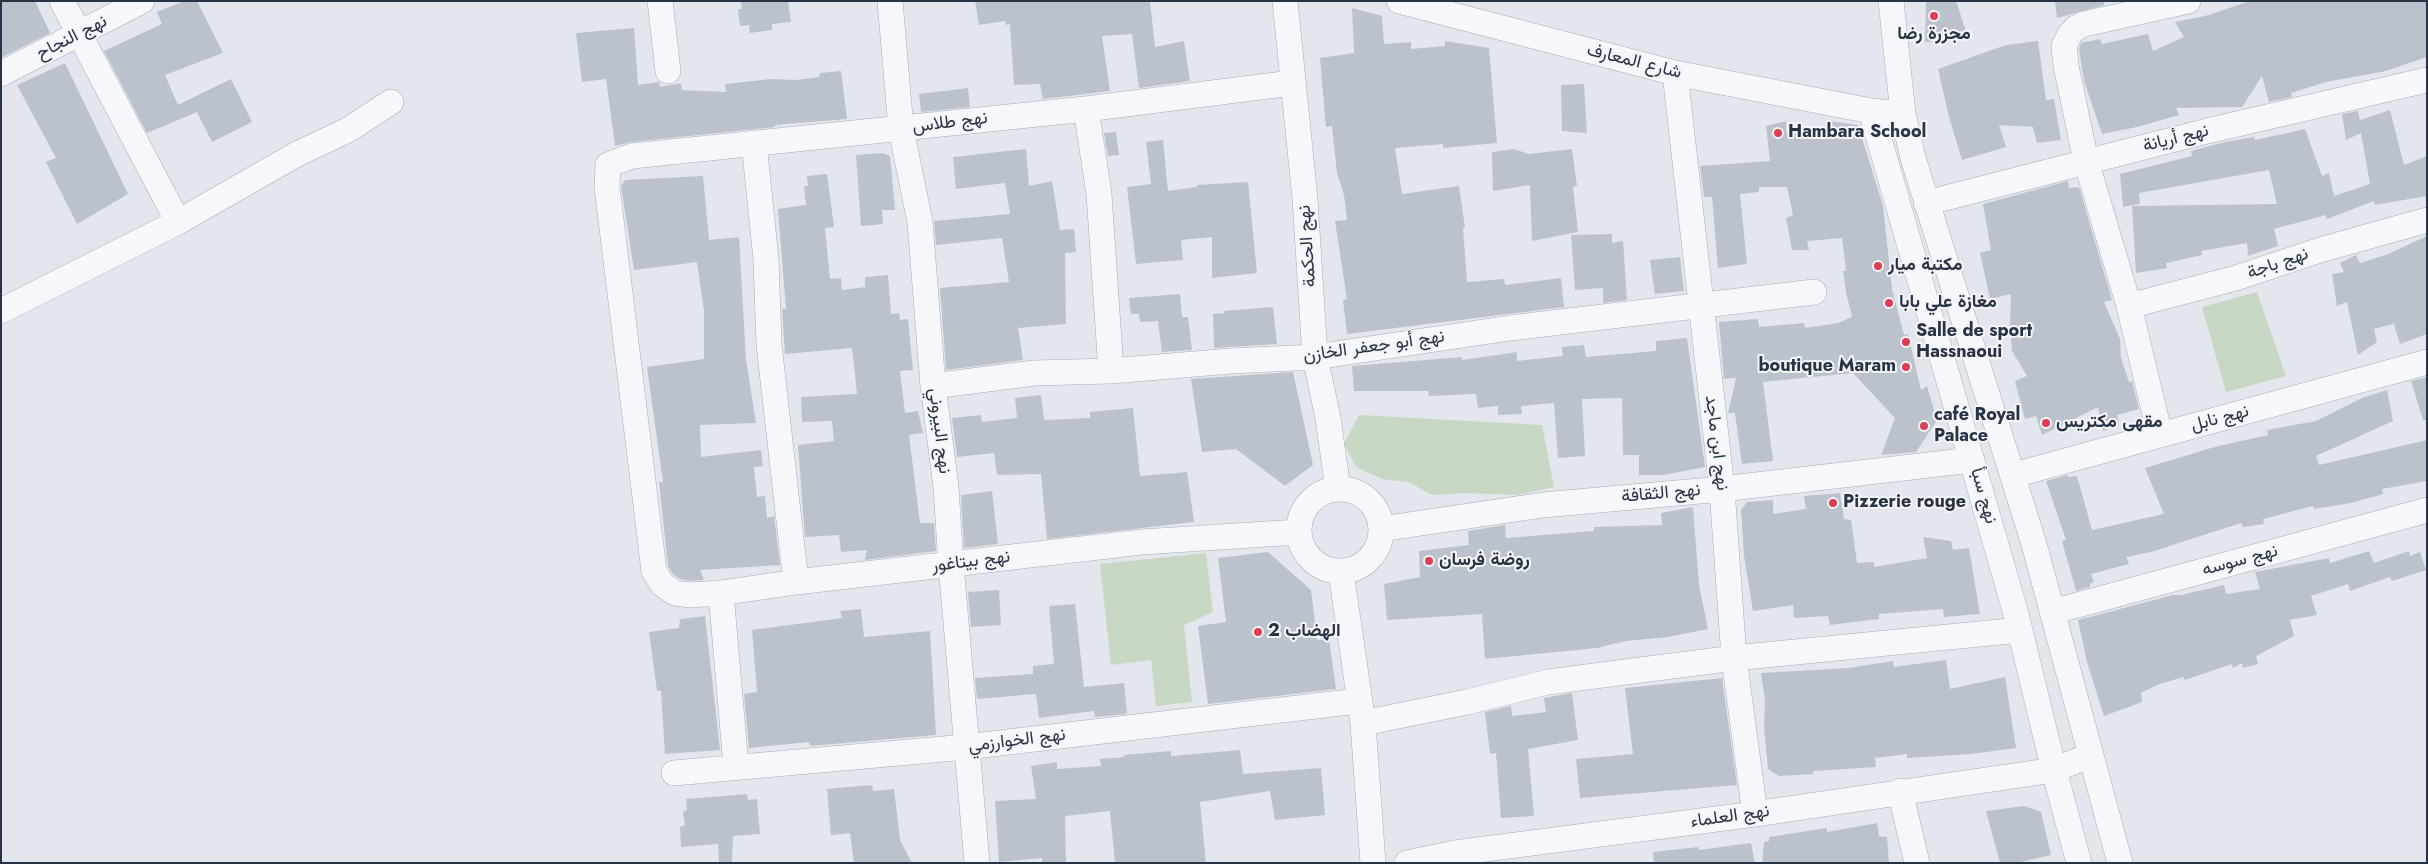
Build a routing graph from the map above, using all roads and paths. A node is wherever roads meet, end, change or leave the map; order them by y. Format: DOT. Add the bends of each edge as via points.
graph roads {
  1 [pos="62,1"];
  2 [pos="142,1"];
  3 [pos="660,1"];
  4 [pos="890,1"];
  5 [pos="1285,1"];
  6 [pos="1399,1"];
  7 [pos="1891,1"];
  8 [pos="2188,1"];
  9 [pos="79,34"];
  10 [pos="668,71"];
  11 [pos="1675,73"];
  12 [pos="1,74"];
  13 [pos="2427,80"];
  14 [pos="1292,83"];
  15 [pos="391,102"];
  16 [pos="1086,109"];
  17 [pos="1871,111"];
  18 [pos="1903,114"];
  19 [pos="901,130"];
  20 [pos="754,144"];
  21 [pos="2086,161"];
  22 [pos="1926,203"];
  23 [pos="2427,220"];
  24 [pos="178,222"];
  25 [pos="1814,292"];
  26 [pos="1701,306"];
  27 [pos="2129,306"];
  28 [pos="1,310"];
  29 [pos="1315,357"];
  30 [pos="2427,362"];
  31 [pos="1111,371"];
  32 [pos="933,386"];
  33 [pos="2160,435"];
  34 [pos="1972,460"];
  35 [pos="2014,475"];
  36 [pos="1338,489"];
  37 [pos="1722,489"];
  38 [pos="2427,510"];
  39 [pos="1381,529"];
  40 [pos="1298,532"];
  41 [pos="951,565"];
  42 [pos="654,571"];
  43 [pos="1341,572"];
  44 [pos="796,582"];
  45 [pos="721,593"];
  46 [pos="2052,612"];
  47 [pos="2020,630"];
  48 [pos="1734,658"];
  49 [pos="1361,712"];
  50 [pos="966,747"];
  51 [pos="2091,755"];
  52 [pos="736,766"];
  53 [pos="2054,770"];
  54 [pos="674,772"];
  55 [pos="1900,791"];
  56 [pos="1755,814"];
  57 [pos="1456,858"];
  58 [pos="977,863"];
  59 [pos="1373,863"];
  60 [pos="1407,863"];
  61 [pos="1917,863"];
  62 [pos="2079,863"];
  63 [pos="2120,863"];
  1 -- 9 [label="street"];
  2 -- 9 [label="street, نهج النجاح"];
  3 -- 10 [label="street"];
  4 -- 19 [label="street, نهج البيروني"];
  5 -- 14 [label="street, نهج الحكمة"];
  6 -- 11 [label="street, شارع المعارف"];
  7 -- 18 [label="street"];
  8 -- 21 [label="street" via="2084,24 2070,34 2064,46 2066,66"];
  9 -- 12 [label="street, نهج النجاح"];
  9 -- 24 [label="street"];
  11 -- 17 [label="street, شارع المعارف"];
  11 -- 26 [label="street, نهج ابن ماجد"];
  13 -- 21 [label="street, نهج أريانة"];
  14 -- 16 [label="street, نهج طلاس"];
  14 -- 29 [label="street, نهج الحكمة" via="1305,199"];
  15 -- 24 [label="street" via="348,130 297,154"];
  16 -- 19 [label="street, نهج طلاس"];
  16 -- 31 [label="street" via="1099,194"];
  17 -- 18 [label="street"];
  17 -- 34 [label="street, نهج سبأ"];
  18 -- 22 [label="street"];
  19 -- 20 [label="street, نهج طلاس"];
  19 -- 32 [label="street, نهج البيروني" via="920,222"];
  20 -- 42 [label="street, نهج طلاس" via="632,156 608,165 611,232"];
  20 -- 44 [label="street" via="766,259 769,345"];
  21 -- 22 [label="street, نهج أريانة"];
  21 -- 27 [label="street"];
  22 -- 35 [label="street"];
  23 -- 27 [label="street, نهج باجة" via="2236,278"];
  24 -- 28 [label="street"];
  25 -- 26 [label="street, نهج أبو جعفر الخازن"];
  26 -- 29 [label="street, نهج أبو جعفر الخازن" via="1510,328"];
  26 -- 37 [label="street, نهج ابن ماجد"];
  27 -- 33 [label="street"];
  29 -- 31 [label="street, نهج أبو جعفر الخازن"];
  29 -- 36 [label="street, نهج الحكمة"];
  30 -- 33 [label="street, نهج نابل"];
  31 -- 32 [label="street, نهج أبو جعفر الخازن" via="1034,373"];
  32 -- 41 [label="street, نهج البيروني" via="946,487"];
  33 -- 35 [label="street, نهج نابل"];
  34 -- 37 [label="street, نهج الثقافة"];
  34 -- 47 [label="street, نهج سبأ"];
  35 -- 46 [label="street"];
  36 -- 39 [label="street" via="1354,492 1368,500 1377,513"];
  36 -- 40 [label="street" via="1322,493 1309,502 1301,516"];
  37 -- 39 [label="street, نهج الثقافة" via="1543,505"];
  37 -- 48 [label="street, نهج ابن ماجد"];
  38 -- 46 [label="street, نهج سوسه"];
  39 -- 43 [label="street" via="1378,545 1370,559 1357,568"];
  40 -- 41 [label="street, نهج بيتاغور" via="1142,542"];
  40 -- 43 [label="street" via="1302,547 1312,560 1325,569"];
  41 -- 44 [label="street, نهج بيتاغور"];
  41 -- 50 [label="street, نهج البيروني"];
  42 -- 45 [label="street, نهج بيتاغور" via="662,584 675,592 689,595"];
  43 -- 49 [label="street"];
  44 -- 45 [label="street, نهج بيتاغور"];
  45 -- 52 [label="street"];
  46 -- 51 [label="street"];
  47 -- 48 [label="street, نهج الخوارزمي"];
  47 -- 53 [label="street, نهج سبأ"];
  48 -- 49 [label="street, نهج الخوارزمي" via="1548,682 1467,702"];
  48 -- 56 [label="street, نهج ابن ماجد"];
  49 -- 50 [label="street, نهج الخوارزمي"];
  49 -- 59 [label="street"];
  50 -- 52 [label="street, نهج الخوارزمي"];
  50 -- 58 [label="street, نهج البيروني"];
  51 -- 53 [label="street, نهج العلماء"];
  51 -- 63 [label="street"];
  52 -- 54 [label="street, نهج الخوارزمي"];
  53 -- 55 [label="street, نهج العلماء"];
  53 -- 62 [label="street, نهج سبأ"];
  55 -- 56 [label="street, نهج العلماء"];
  55 -- 61 [label="street"];
  56 -- 57 [label="street, نهج العلماء"];
  57 -- 60 [label="street, نهج العلماء"];
}
